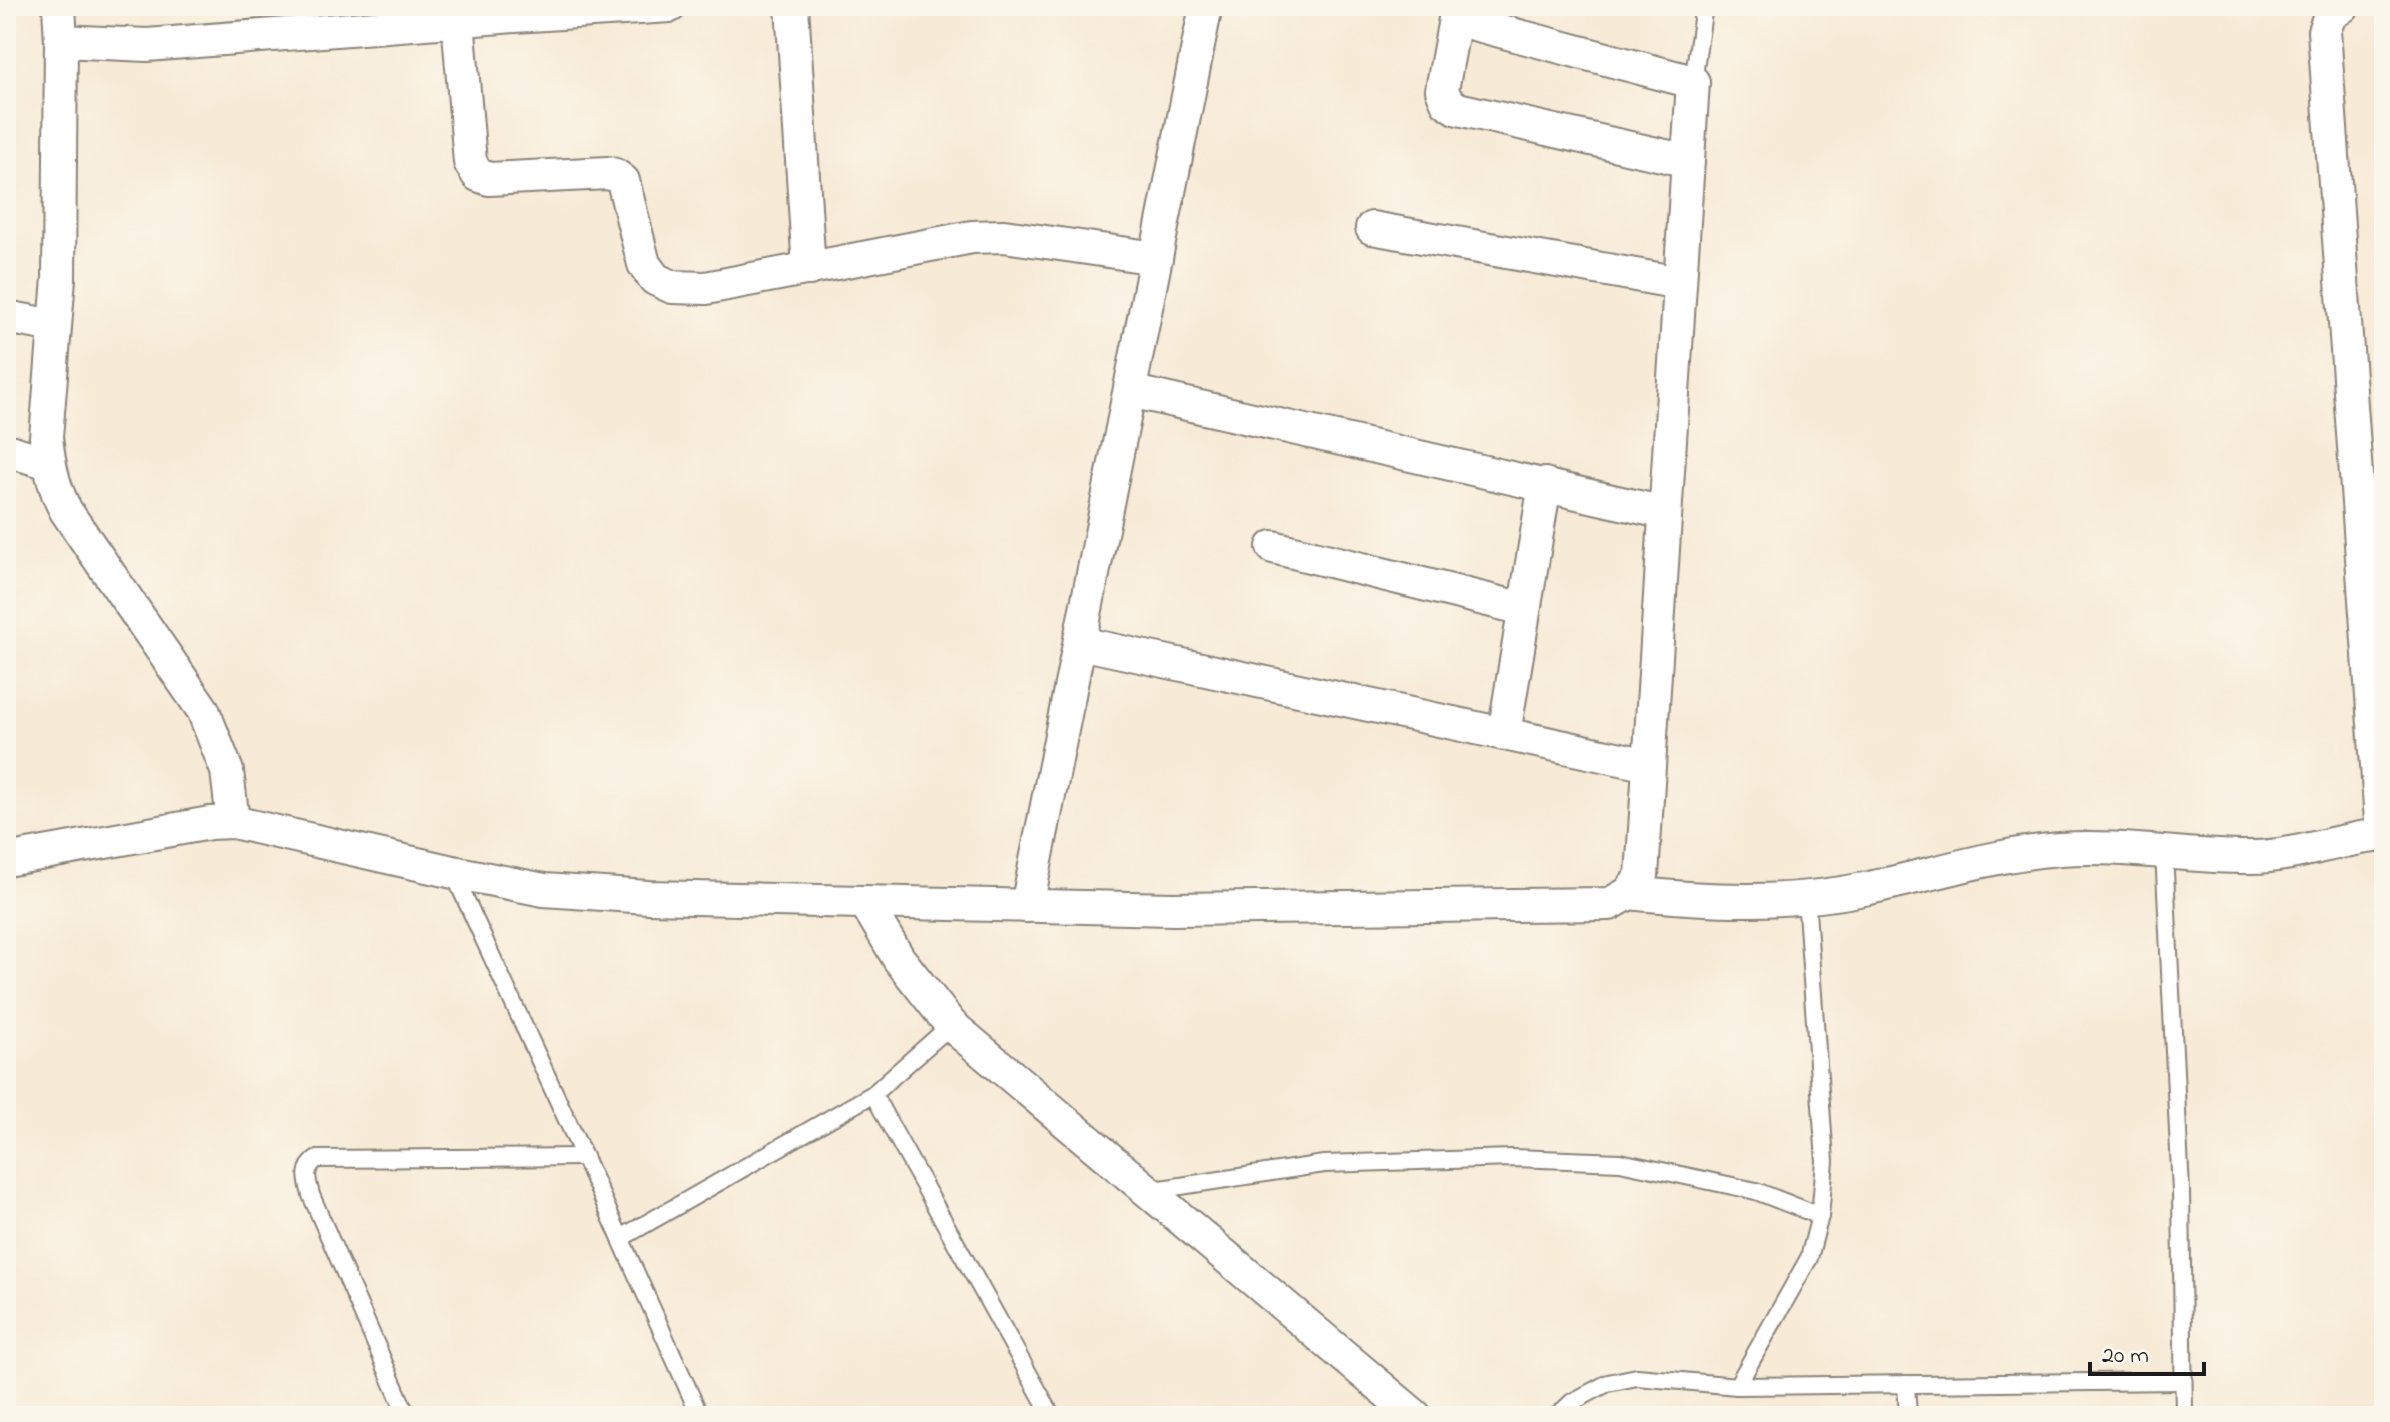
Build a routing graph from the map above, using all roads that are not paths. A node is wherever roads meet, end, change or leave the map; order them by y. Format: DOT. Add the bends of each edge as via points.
graph roads {
  1 [pos="59,6"];
  2 [pos="792,6"];
  3 [pos="1206,6"];
  4 [pos="1704,6"];
  5 [pos="2343,6"];
  6 [pos="657,7"];
  7 [pos="513,11"];
  8 [pos="1456,13"];
  9 [pos="372,17"];
  10 [pos="458,20"];
  11 [pos="61,41"];
  12 [pos="1693,82"];
  13 [pos="1688,161"];
  14 [pos="1372,228"];
  15 [pos="1156,258"];
  16 [pos="809,269"];
  17 [pos="1680,283"];
  18 [pos="6,317"];
  19 [pos="55,326"];
  20 [pos="1130,391"];
  21 [pos="6,450"];
  22 [pos="49,463"];
  23 [pos="1545,484"];
  24 [pos="1665,513"];
  25 [pos="1273,547"];
  26 [pos="1524,609"];
  27 [pos="1080,643"];
  28 [pos="1504,734"];
  29 [pos="1649,765"];
  30 [pos="233,822"];
  31 [pos="2383,835"];
  32 [pos="2164,852"];
  33 [pos="6,860"];
  34 [pos="453,872"];
  35 [pos="1629,893"];
  36 [pos="1806,897"];
  37 [pos="865,902"];
  38 [pos="1027,906"];
  39 [pos="951,1025"];
  40 [pos="873,1094"];
  41 [pos="584,1157"];
  42 [pos="1148,1191"];
  43 [pos="1820,1216"];
  44 [pos="621,1238"];
  45 [pos="2183,1381"];
  46 [pos="1906,1384"];
  47 [pos="1737,1386"];
  48 [pos="407,1416"];
  49 [pos="700,1416"];
  50 [pos="1052,1416"];
  51 [pos="1415,1416"];
  52 [pos="1557,1416"];
  53 [pos="1908,1416"];
  54 [pos="2184,1416"];
  1 -- 11 [label="street"];
  2 -- 16 [label="street"];
  3 -- 15 [label="street"];
  4 -- 12 [label="lane"];
  5 -- 31 [label="street" via="2330,15 2324,31"];
  6 -- 7 [label="street"];
  7 -- 10 [label="street"];
  8 -- 12 [label="street"];
  8 -- 13 [label="street" via="1442,90 1447,102 1458,109"];
  9 -- 10 [label="street"];
  9 -- 11 [label="street" via="147,45"];
  10 -- 16 [label="street" via="470,162 478,175 615,175 623,181 644,264 655,279 672,287 706,288"];
  11 -- 19 [label="street"];
  12 -- 13 [label="street"];
  13 -- 17 [label="street"];
  14 -- 17 [label="street"];
  15 -- 16 [label="street" via="1004,236 972,237"];
  15 -- 20 [label="street"];
  17 -- 24 [label="street"];
  18 -- 19 [label="street"];
  19 -- 22 [label="street" via="46,437"];
  20 -- 23 [label="street"];
  20 -- 27 [label="street"];
  21 -- 22 [label="street"];
  22 -- 30 [label="street" via="66,511 203,710 227,771"];
  23 -- 24 [label="street"];
  23 -- 26 [label="street"];
  24 -- 29 [label="street"];
  25 -- 26 [label="street"];
  26 -- 28 [label="street"];
  27 -- 28 [label="street"];
  27 -- 38 [label="street"];
  28 -- 29 [label="street"];
  29 -- 35 [label="street" via="1642,876"];
  30 -- 33 [label="street"];
  30 -- 34 [label="street"];
  31 -- 32 [label="street" via="2256,858"];
  32 -- 36 [label="street" via="2060,849"];
  32 -- 45 [label="lane" via="2181,1191"];
  34 -- 37 [label="street" via="544,890"];
  34 -- 41 [label="lane"];
  35 -- 36 [label="street" via="1729,901"];
  35 -- 38 [label="street" via="1610,904"];
  36 -- 43 [label="lane" via="1825,1161"];
  37 -- 38 [label="street"];
  37 -- 39 [label="street" via="899,959"];
  39 -- 40 [label="lane"];
  39 -- 42 [label="street"];
  40 -- 44 [label="lane"];
  40 -- 50 [label="lane"];
  41 -- 44 [label="lane"];
  41 -- 48 [label="lane" via="317,1159 309,1164 311,1195"];
  42 -- 43 [label="lane" via="1324,1164 1604,1161 1756,1191"];
  42 -- 51 [label="street"];
  43 -- 47 [label="lane" via="1809,1258"];
  44 -- 49 [label="lane"];
  45 -- 46 [label="lane"];
  45 -- 54 [label="lane"];
  46 -- 47 [label="lane"];
  46 -- 53 [label="lane"];
  47 -- 52 [label="lane" via="1637,1377 1608,1383"];
}
